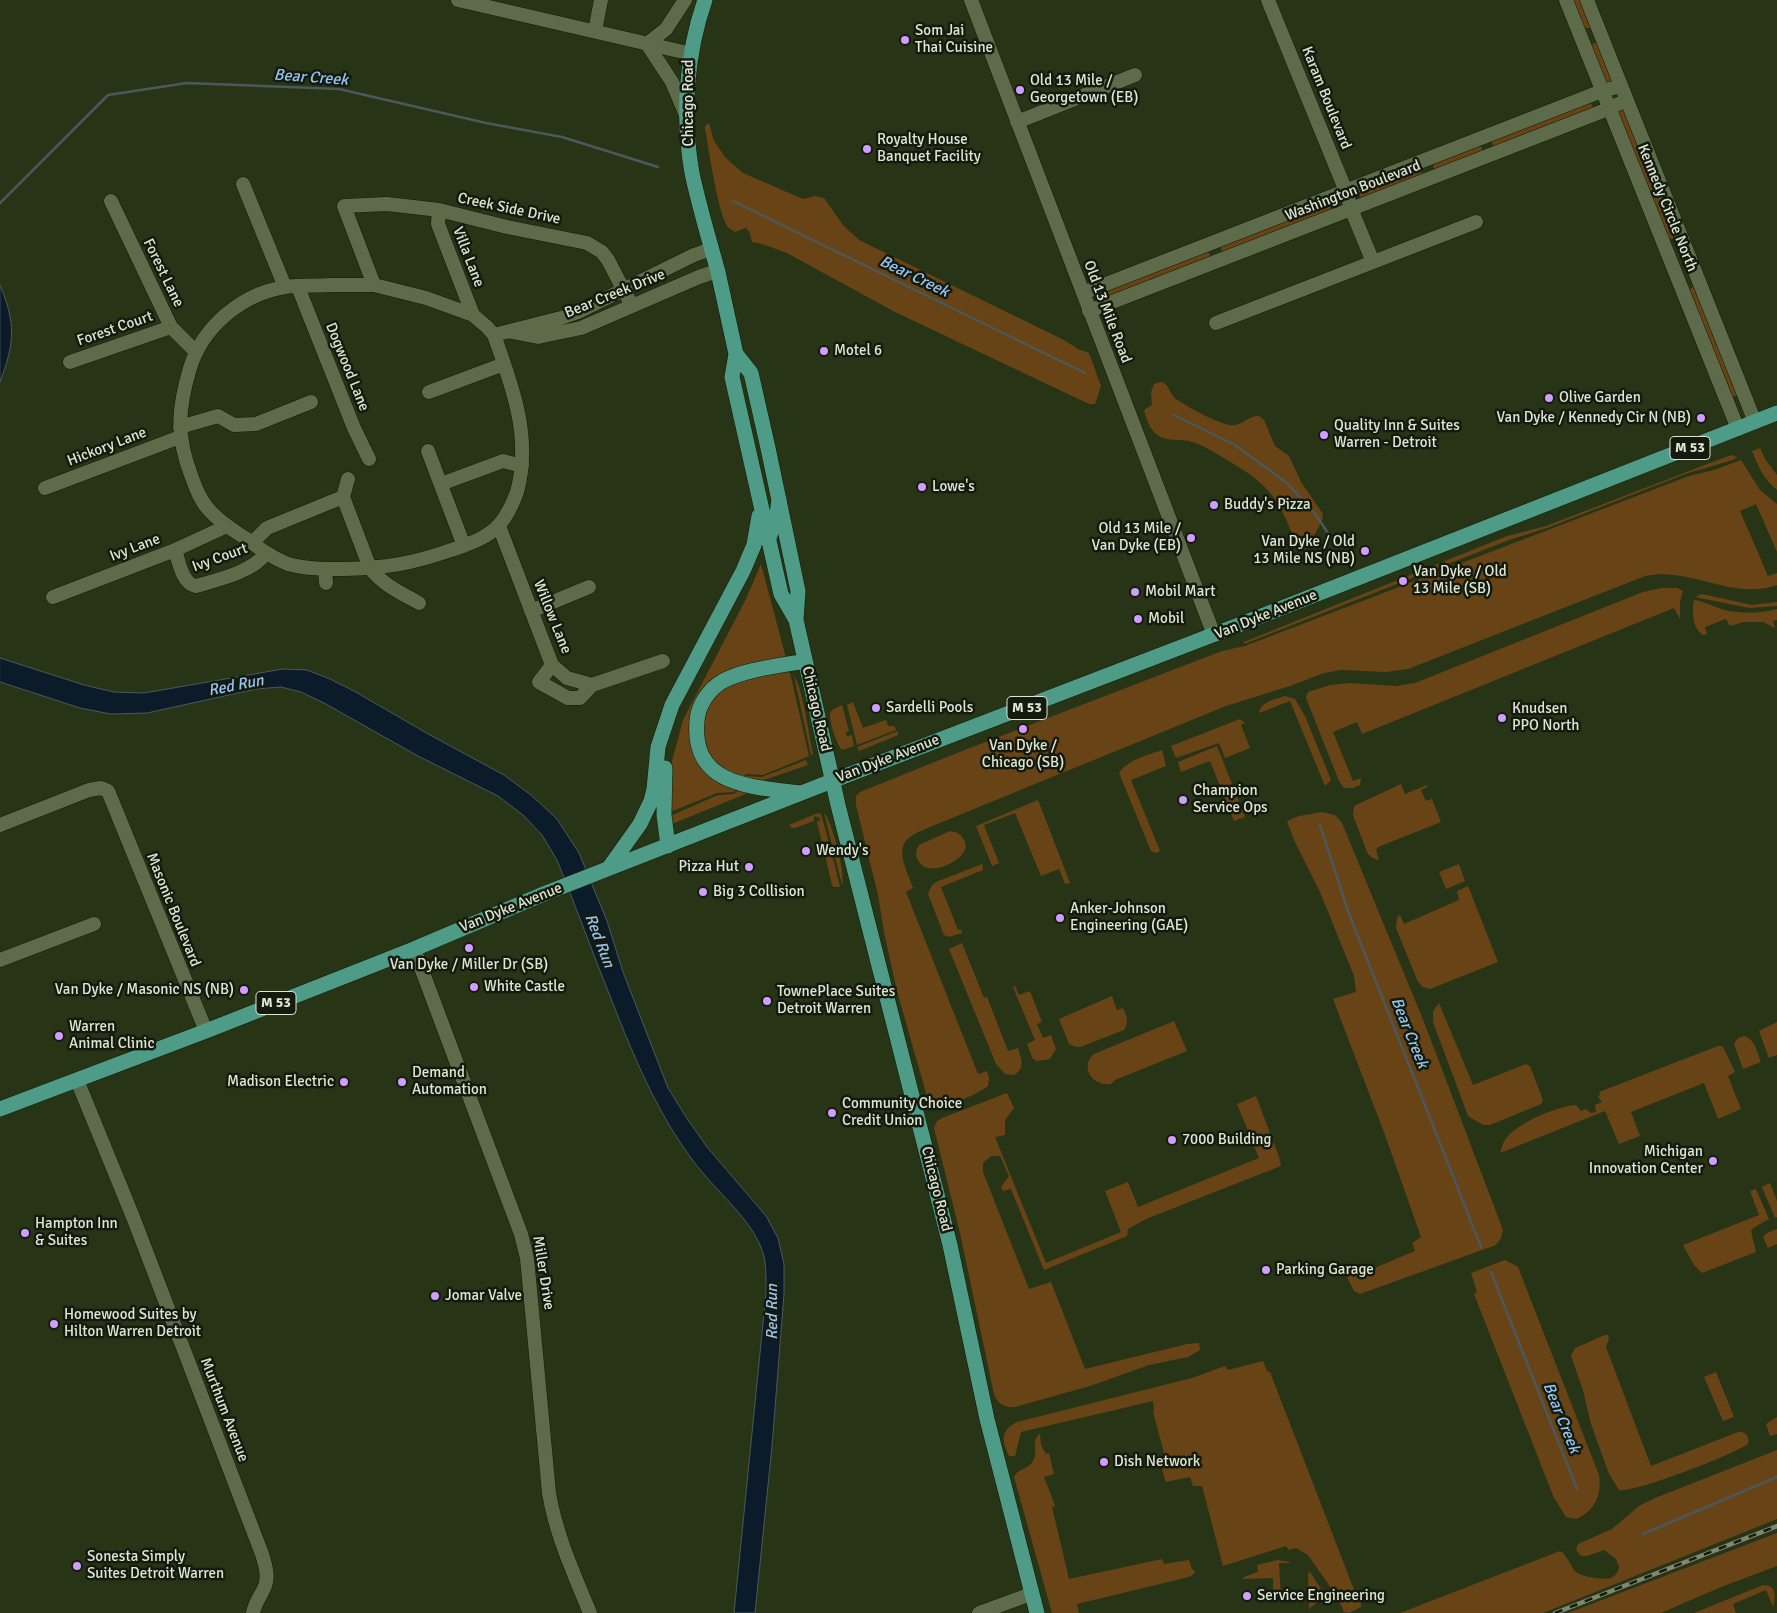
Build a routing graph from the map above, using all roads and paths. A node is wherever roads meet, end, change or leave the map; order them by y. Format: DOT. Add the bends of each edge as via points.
graph roads {
  1 [pos="458,0"];
  2 [pos="601,0"];
  3 [pos="685,0"];
  4 [pos="705,0"];
  5 [pos="971,0"];
  6 [pos="1268,0"];
  7 [pos="1566,0"];
  8 [pos="1587,0"];
  9 [pos="595,31"];
  10 [pos="1599,32"];
  11 [pos="1582,39"];
  12 [pos="647,44"];
  13 [pos="692,54"];
  14 [pos="1135,76"];
  15 [pos="1621,86"];
  16 [pos="1602,91"];
  17 [pos="1627,100"];
  18 [pos="1610,108"];
  19 [pos="687,117"];
  20 [pos="1018,122"];
  21 [pos="243,184"];
  22 [pos="1346,190"];
  23 [pos="111,201"];
  24 [pos="1352,209"];
  25 [pos="439,210"];
  26 [pos="1476,222"];
  27 [pos="1684,242"];
  28 [pos="711,249"];
  29 [pos="1666,250"];
  30 [pos="1373,262"];
  31 [pos="717,271"];
  32 [pos="1698,276"];
  33 [pos="1680,283"];
  34 [pos="374,284"];
  35 [pos="292,287"];
  36 [pos="623,290"];
  37 [pos="1083,293"];
  38 [pos="632,306"];
  39 [pos="1090,311"];
  40 [pos="473,316"];
  41 [pos="1216,323"];
  42 [pos="172,327"];
  43 [pos="511,332"];
  44 [pos="494,335"];
  45 [pos="196,352"];
  46 [pos="736,354"];
  47 [pos="70,362"];
  48 [pos="504,364"];
  49 [pos="429,392"];
  50 [pos="311,402"];
  51 [pos="1777,413"];
  52 [pos="1755,422"];
  53 [pos="1738,429"];
  54 [pos="180,432"];
  55 [pos="428,451"];
  56 [pos="368,459"];
  57 [pos="522,466"];
  58 [pos="348,479"];
  59 [pos="442,484"];
  60 [pos="46,488"];
  61 [pos="343,497"];
  62 [pos="779,498"];
  63 [pos="761,508"];
  64 [pos="227,526"];
  65 [pos="499,526"];
  66 [pos="768,541"];
  67 [pos="252,543"];
  68 [pos="464,546"];
  69 [pos="175,550"];
  70 [pos="266,553"];
  71 [pos="370,568"];
  72 [pos="589,588"];
  73 [pos="54,597"];
  74 [pos="419,603"];
  75 [pos="531,611"];
  76 [pos="796,620"];
  77 [pos="1214,635"];
  78 [pos="663,661"];
  79 [pos="805,662"];
  80 [pos="552,665"];
  81 [pos="592,686"];
  82 [pos="832,781"];
  83 [pos="803,793"];
  84 [pos="0,825"];
  85 [pos="668,846"];
  86 [pos="608,869"];
  87 [pos="94,924"];
  88 [pos="414,948"];
  89 [pos="0,960"];
  90 [pos="206,1031"];
  91 [pos="77,1080"];
  92 [pos="0,1110"];
  93 [pos="1031,1594"];
  94 [pos="253,1613"];
  95 [pos="590,1613"];
  96 [pos="979,1613"];
  97 [pos="1037,1613"];
  1 -- 9 [label="street, Chicago Road"];
  2 -- 9 [label="street"];
  3 -- 12 [label="street" via="666,29"];
  4 -- 13 [label="main road"];
  5 -- 20 [label="street, Old 13 Mile Road"];
  6 -- 22 [label="street, Karam Boulevard"];
  7 -- 11 [label="street, Kennedy Circle North"];
  8 -- 10 [label="street, Kennedy Circle North"];
  9 -- 12 [label="street, Chicago Road"];
  10 -- 11 [label="street"];
  10 -- 15 [label="street, Kennedy Circle North"];
  11 -- 16 [label="street, Kennedy Circle North"];
  12 -- 13 [label="street, Chicago Road"];
  12 -- 19 [label="street" via="672,82"];
  13 -- 19 [label="main road, Chicago Road"];
  14 -- 20 [label="street"];
  15 -- 16 [label="street, Washington Boulevard"];
  15 -- 17 [label="street, Kennedy Circle North"];
  16 -- 18 [label="street, Kennedy Circle North"];
  16 -- 22 [label="street, Washington Boulevard"];
  17 -- 18 [label="street, Washington Boulevard"];
  17 -- 27 [label="street, Kennedy Circle North"];
  18 -- 24 [label="street, Washington Boulevard"];
  18 -- 29 [label="street, Kennedy Circle North"];
  19 -- 28 [label="main road, Chicago Road" via="693,174"];
  20 -- 37 [label="street, Old 13 Mile Road"];
  21 -- 35 [label="street, Dogwood Lane"];
  22 -- 24 [label="street, Karam Boulevard"];
  22 -- 37 [label="street, Washington Boulevard"];
  23 -- 42 [label="street, Forest Lane"];
  24 -- 30 [label="street, Karam Boulevard"];
  24 -- 39 [label="street, Washington Boulevard"];
  25 -- 34 [label="street, Creek Side Drive" via="387,204 344,206"];
  25 -- 36 [label="street, Creek Side Drive" via="537,234 587,242 608,260"];
  25 -- 40 [label="street, Villa Lane" via="438,224"];
  26 -- 30 [label="street"];
  27 -- 29 [label="street"];
  27 -- 32 [label="street, Kennedy Circle North"];
  28 -- 31 [label="main road, Chicago Road"];
  28 -- 36 [label="street"];
  29 -- 33 [label="street, Kennedy Circle North"];
  30 -- 41 [label="street"];
  31 -- 38 [label="street, Bear Creek Drive"];
  31 -- 46 [label="main road, Chicago Road"];
  32 -- 33 [label="street"];
  32 -- 52 [label="street, Kennedy Circle North"];
  33 -- 53 [label="street, Kennedy Circle North"];
  34 -- 35 [label="street"];
  34 -- 40 [label="street" via="426,298"];
  35 -- 45 [label="street" via="262,293 235,308 212,328"];
  35 -- 56 [label="street, Dogwood Lane"];
  36 -- 38 [label="street, Creek Side Drive"];
  36 -- 43 [label="street" via="578,312"];
  37 -- 39 [label="street, Old 13 Mile Road"];
  38 -- 43 [label="street, Bear Creek Drive" via="581,328 548,336"];
  39 -- 77 [label="street, Old 13 Mile Road"];
  40 -- 44 [label="street"];
  42 -- 45 [label="street, Forest Lane"];
  42 -- 47 [label="street, Forest Court"];
  43 -- 44 [label="street, Bear Creek Drive"];
  44 -- 48 [label="street"];
  45 -- 54 [label="street" via="186,386"];
  46 -- 62 [label="main road, Chicago Road" via="751,373"];
  46 -- 63 [label="main road, Chicago Road" via="732,376"];
  48 -- 49 [label="street"];
  48 -- 57 [label="street" via="522,428"];
  50 -- 54 [label="street, Hickory Lane" via="256,424 234,425 218,416"];
  51 -- 52 [label="main road, Van Dyke Avenue / M 53"];
  52 -- 53 [label="main road, Van Dyke Avenue / M 53"];
  53 -- 77 [label="main road, Van Dyke Avenue / M 53"];
  54 -- 60 [label="street, Hickory Lane"];
  54 -- 64 [label="street" via="198,492 208,509"];
  55 -- 59 [label="street"];
  57 -- 59 [label="street" via="503,461"];
  57 -- 65 [label="street" via="517,492"];
  58 -- 61 [label="street"];
  59 -- 68 [label="street"];
  61 -- 67 [label="street" via="267,528"];
  61 -- 71 [label="street"];
  62 -- 66 [label="main road"];
  62 -- 76 [label="main road, Chicago Road" via="798,591"];
  63 -- 66 [label="main road, Chicago Road"];
  63 -- 86 [label="main road" via="754,545 743,572 666,719 658,747 654,789 645,815"];
  64 -- 67 [label="street"];
  64 -- 69 [label="street, Ivy Lane"];
  65 -- 68 [label="street"];
  65 -- 75 [label="street, Willow Lane"];
  66 -- 76 [label="main road, Chicago Road" via="781,594"];
  66 -- 85 [label="main road" via="671,731 665,763 664,815"];
  67 -- 70 [label="street"];
  68 -- 71 [label="street" via="408,564"];
  69 -- 70 [label="street, Ivy Court" via="186,580 196,586 249,568"];
  69 -- 73 [label="street, Ivy Lane"];
  70 -- 71 [label="street" via="326,576"];
  71 -- 74 [label="street" via="386,585"];
  72 -- 75 [label="street"];
  75 -- 80 [label="street, Willow Lane"];
  76 -- 79 [label="main road, Chicago Road"];
  77 -- 82 [label="main road, Van Dyke Avenue / M 53"];
  78 -- 81 [label="street"];
  79 -- 82 [label="main road, Chicago Road"];
  79 -- 83 [label="main road" via="743,674 718,685 700,707 696,729 705,761 721,777 748,786"];
  80 -- 81 [label="street, Willow Lane" via="567,678"];
  80 -- 81 [label="street" via="539,682 568,698 580,698"];
  82 -- 83 [label="main road, Van Dyke Avenue / M 53"];
  82 -- 93 [label="main road, Chicago Road" via="950,1245 987,1419"];
  83 -- 85 [label="main road, Van Dyke Avenue / M 53"];
  84 -- 90 [label="street, Masonic Boulevard" via="89,790 101,788 108,791"];
  85 -- 86 [label="main road, Van Dyke Avenue / M 53"];
  86 -- 88 [label="main road, Van Dyke Avenue / M 53"];
  87 -- 89 [label="street"];
  88 -- 90 [label="main road, Van Dyke Avenue / M 53"];
  88 -- 95 [label="street, Miller Drive" via="521,1234 527,1258 549,1493 560,1536"];
  90 -- 91 [label="main road, Van Dyke Avenue / M 53"];
  91 -- 92 [label="main road, Van Dyke Avenue / M 53"];
  91 -- 94 [label="street, Murthum Avenue" via="262,1554 267,1576"];
  93 -- 96 [label="street"];
  93 -- 97 [label="main road, Chicago Road"];
}
